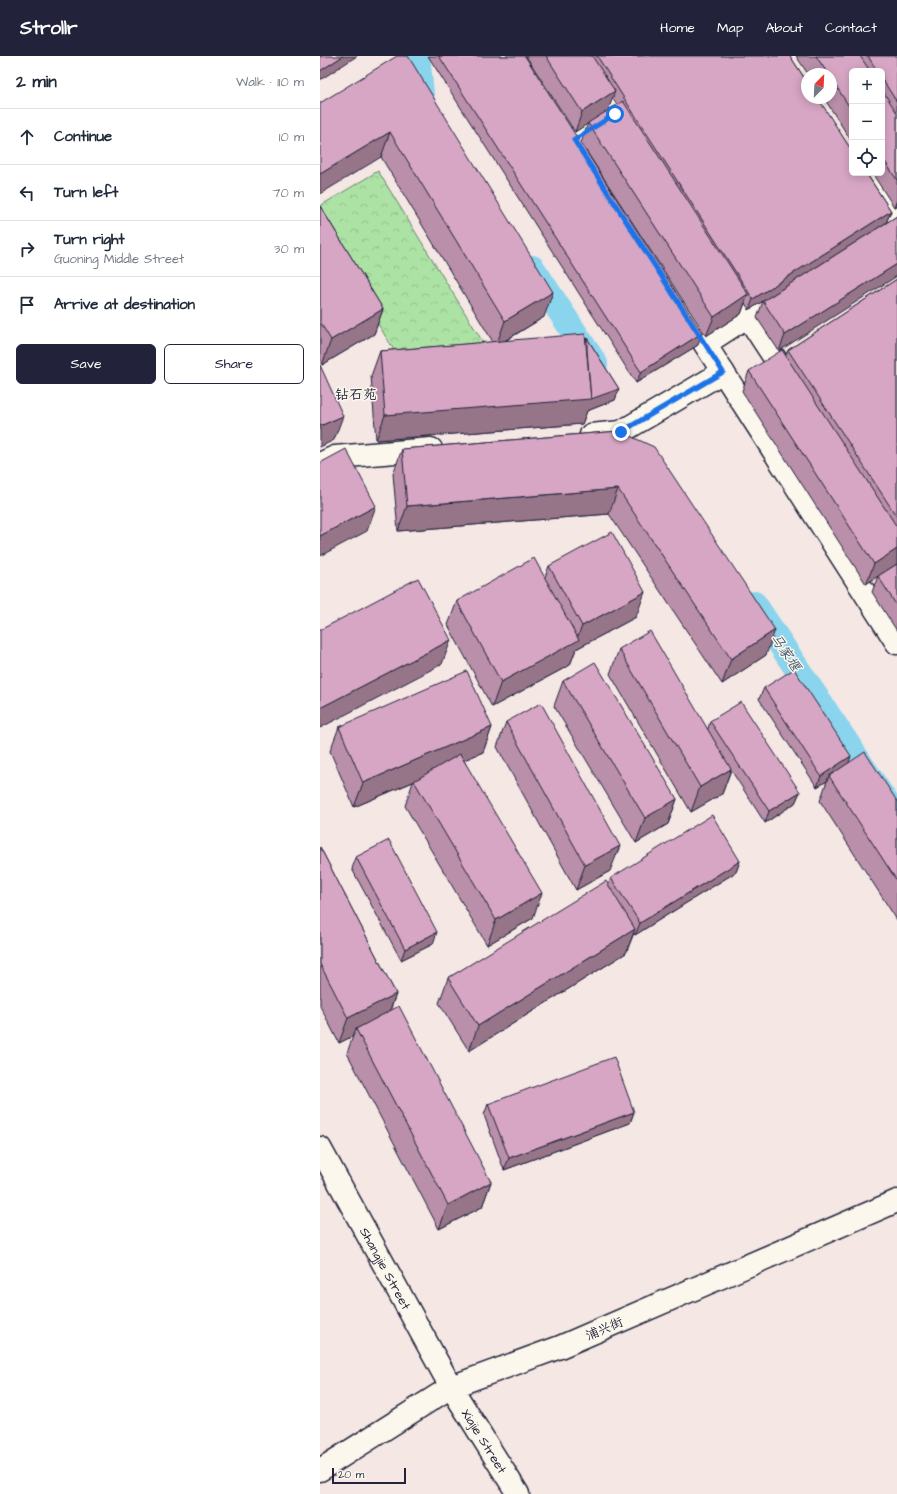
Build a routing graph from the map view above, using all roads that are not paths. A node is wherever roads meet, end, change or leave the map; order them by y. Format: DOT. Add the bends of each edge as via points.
graph roads {
  1 [pos="577,56"];
  2 [pos="615,114"];
  3 [pos="561,121"];
  4 [pos="574,140"];
  5 [pos="641,153"];
  6 [pos="586,160"];
  7 [pos="865,176"];
  8 [pos="897,224"];
  9 [pos="876,236"];
  10 [pos="718,271"];
  11 [pos="675,298"];
  12 [pos="775,300"];
  13 [pos="748,317"];
  14 [pos="705,344"];
  15 [pos="795,347"];
  16 [pos="776,359"];
  17 [pos="728,380"];
  18 [pos="802,399"];
  19 [pos="573,436"];
  20 [pos="454,447"];
  21 [pos="320,464"];
  22 [pos="884,578"];
  23 [pos="863,591"];
  24 [pos="897,643"];
  25 [pos="320,1148"];
  26 [pos="897,1201"];
  27 [pos="452,1388"];
  28 [pos="320,1470"];
  29 [pos="518,1494"];
  1 -- 2 [label="street"];
  2 -- 4 [label="street"];
  2 -- 5 [label="street"];
  3 -- 4 [label="street"];
  4 -- 6 [label="street"];
  7 -- 8 [label="street"];
  8 -- 9 [label="street"];
  10 -- 13 [label="street"];
  11 -- 14 [label="street"];
  12 -- 13 [label="street"];
  13 -- 14 [label="street"];
  13 -- 16 [label="street"];
  14 -- 17 [label="street"];
  15 -- 16 [label="street"];
  16 -- 17 [label="street" via="754,373"];
  16 -- 18 [label="street"];
  17 -- 19 [label="street" via="621,432"];
  17 -- 23 [label="street"];
  20 -- 21 [label="street" via="335,457"];
  22 -- 23 [label="street"];
  23 -- 24 [label="street"];
  25 -- 27 [label="street, Shangjie Street"];
  26 -- 27 [label="street, 浦兴街" via="560,1346"];
  27 -- 28 [label="street, 浦兴街"];
  27 -- 29 [label="street, Xiajie Street"];
}
